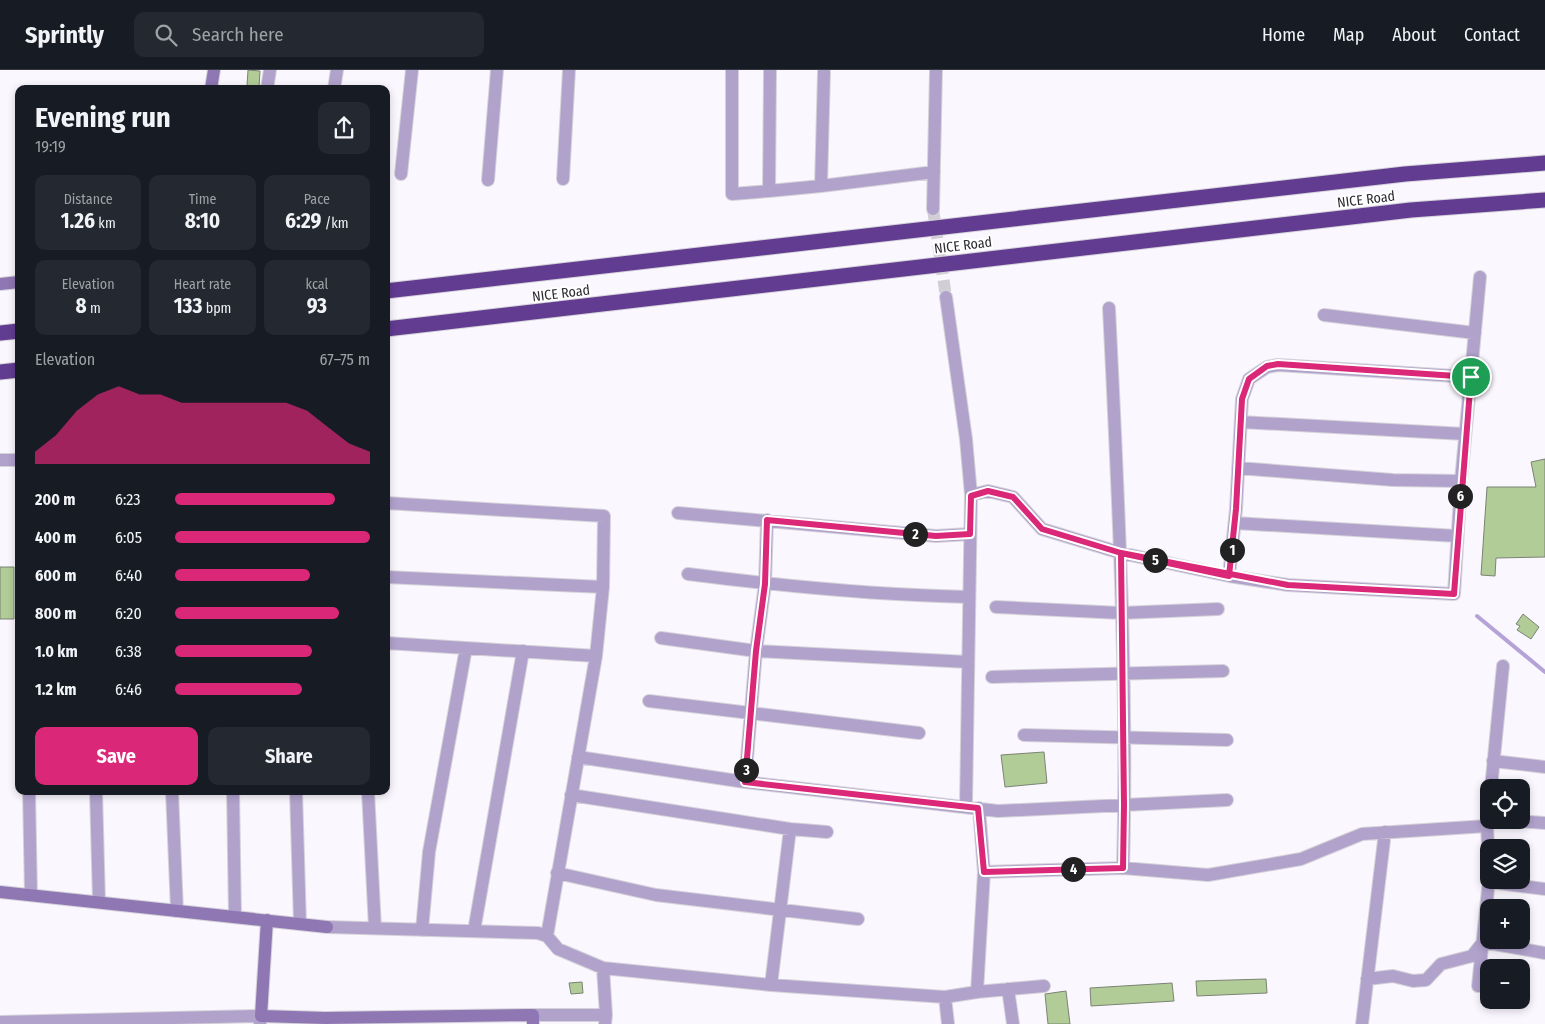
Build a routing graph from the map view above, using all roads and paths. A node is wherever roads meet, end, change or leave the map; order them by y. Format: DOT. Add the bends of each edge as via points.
graph roads {
  1 [pos="214,70"];
  2 [pos="270,70"];
  3 [pos="336,70"];
  4 [pos="412,70"];
  5 [pos="497,70"];
  6 [pos="569,70"];
  7 [pos="732,70"];
  8 [pos="770,70"];
  9 [pos="936,70"];
  10 [pos="824,72"];
  11 [pos="212,85"];
  12 [pos="268,85"];
  13 [pos="334,85"];
  14 [pos="1545,163"];
  15 [pos="934,172"];
  16 [pos="401,174"];
  17 [pos="563,179"];
  18 [pos="488,180"];
  19 [pos="821,186"];
  20 [pos="770,191"];
  21 [pos="1545,200"];
  22 [pos="932,209"];
  23 [pos="1480,278"];
  24 [pos="15,282"];
  25 [pos="0,284"];
  26 [pos="390,291"];
  27 [pos="946,297"];
  28 [pos="1110,308"];
  29 [pos="1324,315"];
  30 [pos="390,329"];
  31 [pos="15,331"];
  32 [pos="0,333"];
  33 [pos="1475,333"];
  34 [pos="15,370"];
  35 [pos="0,372"];
  36 [pos="1471,377"];
  37 [pos="1241,422"];
  38 [pos="1466,434"];
  39 [pos="0,460"];
  40 [pos="15,460"];
  41 [pos="1238,468"];
  42 [pos="1461,482"];
  43 [pos="971,496"];
  44 [pos="390,503"];
  45 [pos="678,513"];
  46 [pos="767,520"];
  47 [pos="1235,523"];
  48 [pos="970,534"];
  49 [pos="1458,536"];
  50 [pos="1121,553"];
  51 [pos="688,574"];
  52 [pos="1229,576"];
  53 [pos="390,577"];
  54 [pos="765,584"];
  55 [pos="603,586"];
  56 [pos="969,597"];
  57 [pos="996,607"];
  58 [pos="1218,609"];
  59 [pos="1122,613"];
  60 [pos="661,638"];
  61 [pos="390,643"];
  62 [pos="466,648"];
  63 [pos="524,651"];
  64 [pos="756,651"];
  65 [pos="596,656"];
  66 [pos="968,662"];
  67 [pos="1503,666"];
  68 [pos="1223,671"];
  69 [pos="1122,675"];
  70 [pos="992,678"];
  71 [pos="649,701"];
  72 [pos="750,713"];
  73 [pos="919,733"];
  74 [pos="1024,735"];
  75 [pos="1124,736"];
  76 [pos="1227,740"];
  77 [pos="578,757"];
  78 [pos="1493,761"];
  79 [pos="1545,767"];
  80 [pos="1492,779"];
  81 [pos="745,782"];
  82 [pos="29,795"];
  83 [pos="96,795"];
  84 [pos="172,795"];
  85 [pos="233,795"];
  86 [pos="296,795"];
  87 [pos="368,795"];
  88 [pos="571,795"];
  89 [pos="1227,800"];
  90 [pos="1124,805"];
  91 [pos="966,806"];
  92 [pos="978,808"];
  93 [pos="1480,819"];
  94 [pos="1530,822"];
  95 [pos="1545,823"];
  96 [pos="790,829"];
  97 [pos="827,832"];
  98 [pos="1385,832"];
  99 [pos="1123,868"];
  100 [pos="984,872"];
  101 [pos="557,873"];
  102 [pos="1530,887"];
  103 [pos="1545,889"];
  104 [pos="0,892"];
  105 [pos="31,895"];
  106 [pos="99,902"];
  107 [pos="780,910"];
  108 [pos="177,911"];
  109 [pos="236,917"];
  110 [pos="858,919"];
  111 [pos="267,920"];
  112 [pos="300,924"];
  113 [pos="374,928"];
  114 [pos="422,930"];
  115 [pos="474,932"];
  116 [pos="547,936"];
  117 [pos="1480,946"];
  118 [pos="1482,949"];
  119 [pos="1522,949"];
  120 [pos="1545,953"];
  121 [pos="603,968"];
  122 [pos="1368,979"];
  123 [pos="771,985"];
  124 [pos="1044,986"];
  125 [pos="1478,986"];
  126 [pos="1008,989"];
  127 [pos="977,992"];
  128 [pos="945,997"];
  129 [pos="606,1019"];
  130 [pos="260,1020"];
  131 [pos="396,1020"];
  132 [pos="464,1020"];
  133 [pos="533,1020"];
  134 [pos="325,1021"];
  135 [pos="0,1022"];
  136 [pos="948,1024"];
  137 [pos="1013,1024"];
  138 [pos="1362,1024"];
  1 -- 11 [label="street"];
  2 -- 12 [label="street"];
  3 -- 13 [label="street"];
  4 -- 16 [label="street"];
  5 -- 18 [label="street"];
  6 -- 17 [label="street"];
  7 -- 20 [label="street" via="732,194"];
  8 -- 20 [label="street"];
  9 -- 15 [label="street"];
  10 -- 19 [label="street"];
  14 -- 26 [label="highway, NICE Road" via="1405,174"];
  15 -- 19 [label="street"];
  15 -- 22 [label="street"];
  19 -- 20 [label="street"];
  21 -- 30 [label="highway, NICE Road" via="1411,210"];
  23 -- 33 [label="street"];
  24 -- 25 [label="street"];
  27 -- 43 [label="street"];
  28 -- 50 [label="street"];
  29 -- 33 [label="street"];
  31 -- 32 [label="highway"];
  33 -- 36 [label="street"];
  34 -- 35 [label="highway"];
  36 -- 37 [label="street" via="1278,364 1267,366 1249,379 1242,399"];
  36 -- 38 [label="street"];
  37 -- 38 [label="street"];
  37 -- 41 [label="street"];
  38 -- 42 [label="street"];
  39 -- 40 [label="street"];
  41 -- 42 [label="street"];
  41 -- 47 [label="street"];
  42 -- 49 [label="street"];
  43 -- 48 [label="street"];
  43 -- 50 [label="street" via="988,491 1013,497 1042,529"];
  44 -- 55 [label="street" via="604,516"];
  45 -- 46 [label="street"];
  46 -- 48 [label="street" via="936,536"];
  46 -- 54 [label="street"];
  47 -- 49 [label="street"];
  47 -- 52 [label="street"];
  48 -- 56 [label="street"];
  49 -- 52 [label="street" via="1454,594 1288,585"];
  50 -- 52 [label="street"];
  50 -- 59 [label="street"];
  51 -- 54 [label="street"];
  53 -- 55 [label="street"];
  54 -- 56 [label="street"];
  54 -- 64 [label="street"];
  55 -- 65 [label="street"];
  56 -- 66 [label="street"];
  57 -- 59 [label="street"];
  58 -- 59 [label="street"];
  59 -- 69 [label="street"];
  60 -- 64 [label="street"];
  61 -- 62 [label="street"];
  62 -- 63 [label="street"];
  62 -- 114 [label="street" via="429,852"];
  63 -- 65 [label="street"];
  63 -- 115 [label="street"];
  64 -- 66 [label="street"];
  64 -- 72 [label="street"];
  65 -- 77 [label="street"];
  66 -- 91 [label="street"];
  67 -- 78 [label="street"];
  68 -- 69 [label="street"];
  69 -- 70 [label="street"];
  69 -- 75 [label="street"];
  71 -- 72 [label="street"];
  72 -- 73 [label="street"];
  72 -- 81 [label="street"];
  74 -- 75 [label="street"];
  75 -- 76 [label="street"];
  75 -- 90 [label="street"];
  77 -- 81 [label="street"];
  77 -- 88 [label="street"];
  78 -- 79 [label="street"];
  78 -- 80 [label="street"];
  81 -- 91 [label="street"];
  82 -- 105 [label="street"];
  83 -- 106 [label="street"];
  84 -- 108 [label="street"];
  85 -- 109 [label="street"];
  86 -- 112 [label="street"];
  87 -- 113 [label="street"];
  88 -- 96 [label="street"];
  88 -- 101 [label="street"];
  89 -- 90 [label="street"];
  90 -- 92 [label="street" via="998,811"];
  90 -- 99 [label="street"];
  91 -- 92 [label="street"];
  92 -- 100 [label="street"];
  93 -- 98 [label="street"];
  94 -- 95 [label="street"];
  96 -- 97 [label="street"];
  96 -- 107 [label="street"];
  98 -- 99 [label="street" via="1362,834 1301,859 1208,875"];
  98 -- 122 [label="street"];
  99 -- 100 [label="street"];
  100 -- 127 [label="street"];
  101 -- 107 [label="street" via="656,895"];
  101 -- 116 [label="street"];
  102 -- 103 [label="street"];
  104 -- 105 [label="street"];
  105 -- 106 [label="street"];
  106 -- 108 [label="street"];
  107 -- 110 [label="street"];
  107 -- 123 [label="street"];
  108 -- 109 [label="street"];
  109 -- 111 [label="street"];
  111 -- 112 [label="street"];
  111 -- 130 [label="street"];
  112 -- 113 [label="street"];
  113 -- 114 [label="street"];
  114 -- 115 [label="street"];
  115 -- 116 [label="street" via="538,933"];
  116 -- 121 [label="street" via="558,949"];
  117 -- 122 [label="street" via="1472,956 1441,964 1426,980 1413,981 1394,976"];
  118 -- 125 [label="street"];
  119 -- 120 [label="street"];
  121 -- 123 [label="street"];
  121 -- 129 [label="street"];
  122 -- 138 [label="street"];
  123 -- 128 [label="street"];
  124 -- 126 [label="street"];
  126 -- 127 [label="street"];
  126 -- 137 [label="street"];
  127 -- 128 [label="street"];
  128 -- 136 [label="street"];
  129 -- 133 [label="street"];
  130 -- 134 [label="street"];
  130 -- 135 [label="street"];
  131 -- 132 [label="street"];
  131 -- 134 [label="street"];
  132 -- 133 [label="street"];
}
